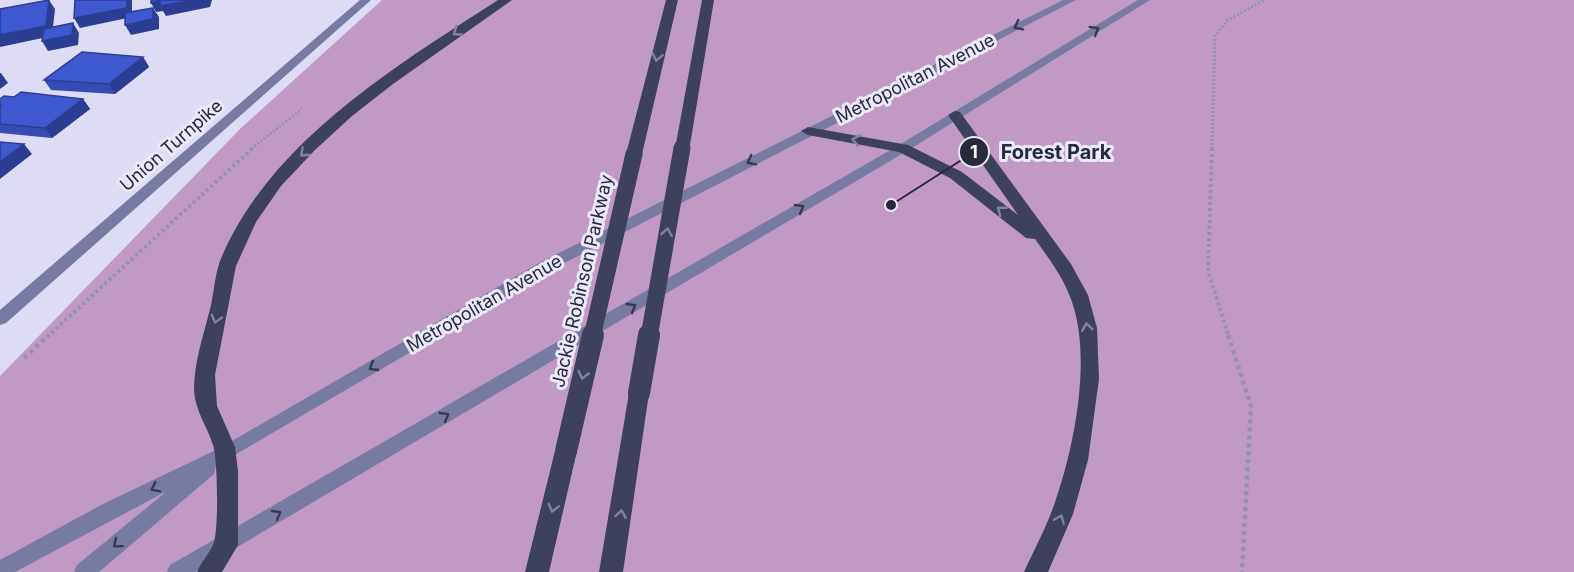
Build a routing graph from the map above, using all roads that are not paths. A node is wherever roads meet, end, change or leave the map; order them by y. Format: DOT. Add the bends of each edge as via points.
graph roads {
  1 [pos="366,0"];
  2 [pos="506,0"];
  3 [pos="672,0"];
  4 [pos="708,0"];
  5 [pos="1071,0"];
  6 [pos="1145,0"];
  7 [pos="955,115"];
  8 [pos="808,131"];
  9 [pos="903,148"];
  10 [pos="1047,246"];
  11 [pos="0,319"];
  12 [pos="226,453"];
  13 [pos="226,544"];
  14 [pos="0,570"];
  15 [pos="84,572"];
  16 [pos="177,572"];
  17 [pos="209,572"];
  18 [pos="537,572"];
  19 [pos="611,572"];
  20 [pos="1036,572"];
  1 -- 11 [label="main road, Union Turnpike"];
  2 -- 12 [label="highway, one-way" via="370,94 299,157 263,198 229,262 209,342 207,411"];
  3 -- 18 [label="highway, Jackie Robinson Parkway, one-way, bridge"];
  19 -- 4 [label="highway, one-way, bridge"];
  5 -- 8 [label="main road, Metropolitan Avenue, one-way"];
  7 -- 6 [label="main road, one-way"];
  7 -- 9 [label="main road"];
  7 -- 10 [label="highway"];
  9 -- 8 [label="highway, one-way"];
  8 -- 12 [label="main road, Metropolitan Avenue, one-way" via="544,267"];
  10 -- 9 [label="highway, one-way" via="956,174"];
  13 -- 9 [label="main road, one-way"];
  20 -- 10 [label="highway, one-way" via="1065,505 1075,470 1090,359 1086,320 1076,287"];
  12 -- 13 [label="highway"];
  12 -- 14 [label="main road, Metropolitan Avenue, one-way"];
  12 -- 15 [label="main road, one-way"];
  13 -- 16 [label="main road"];
  13 -- 17 [label="highway"];
}
